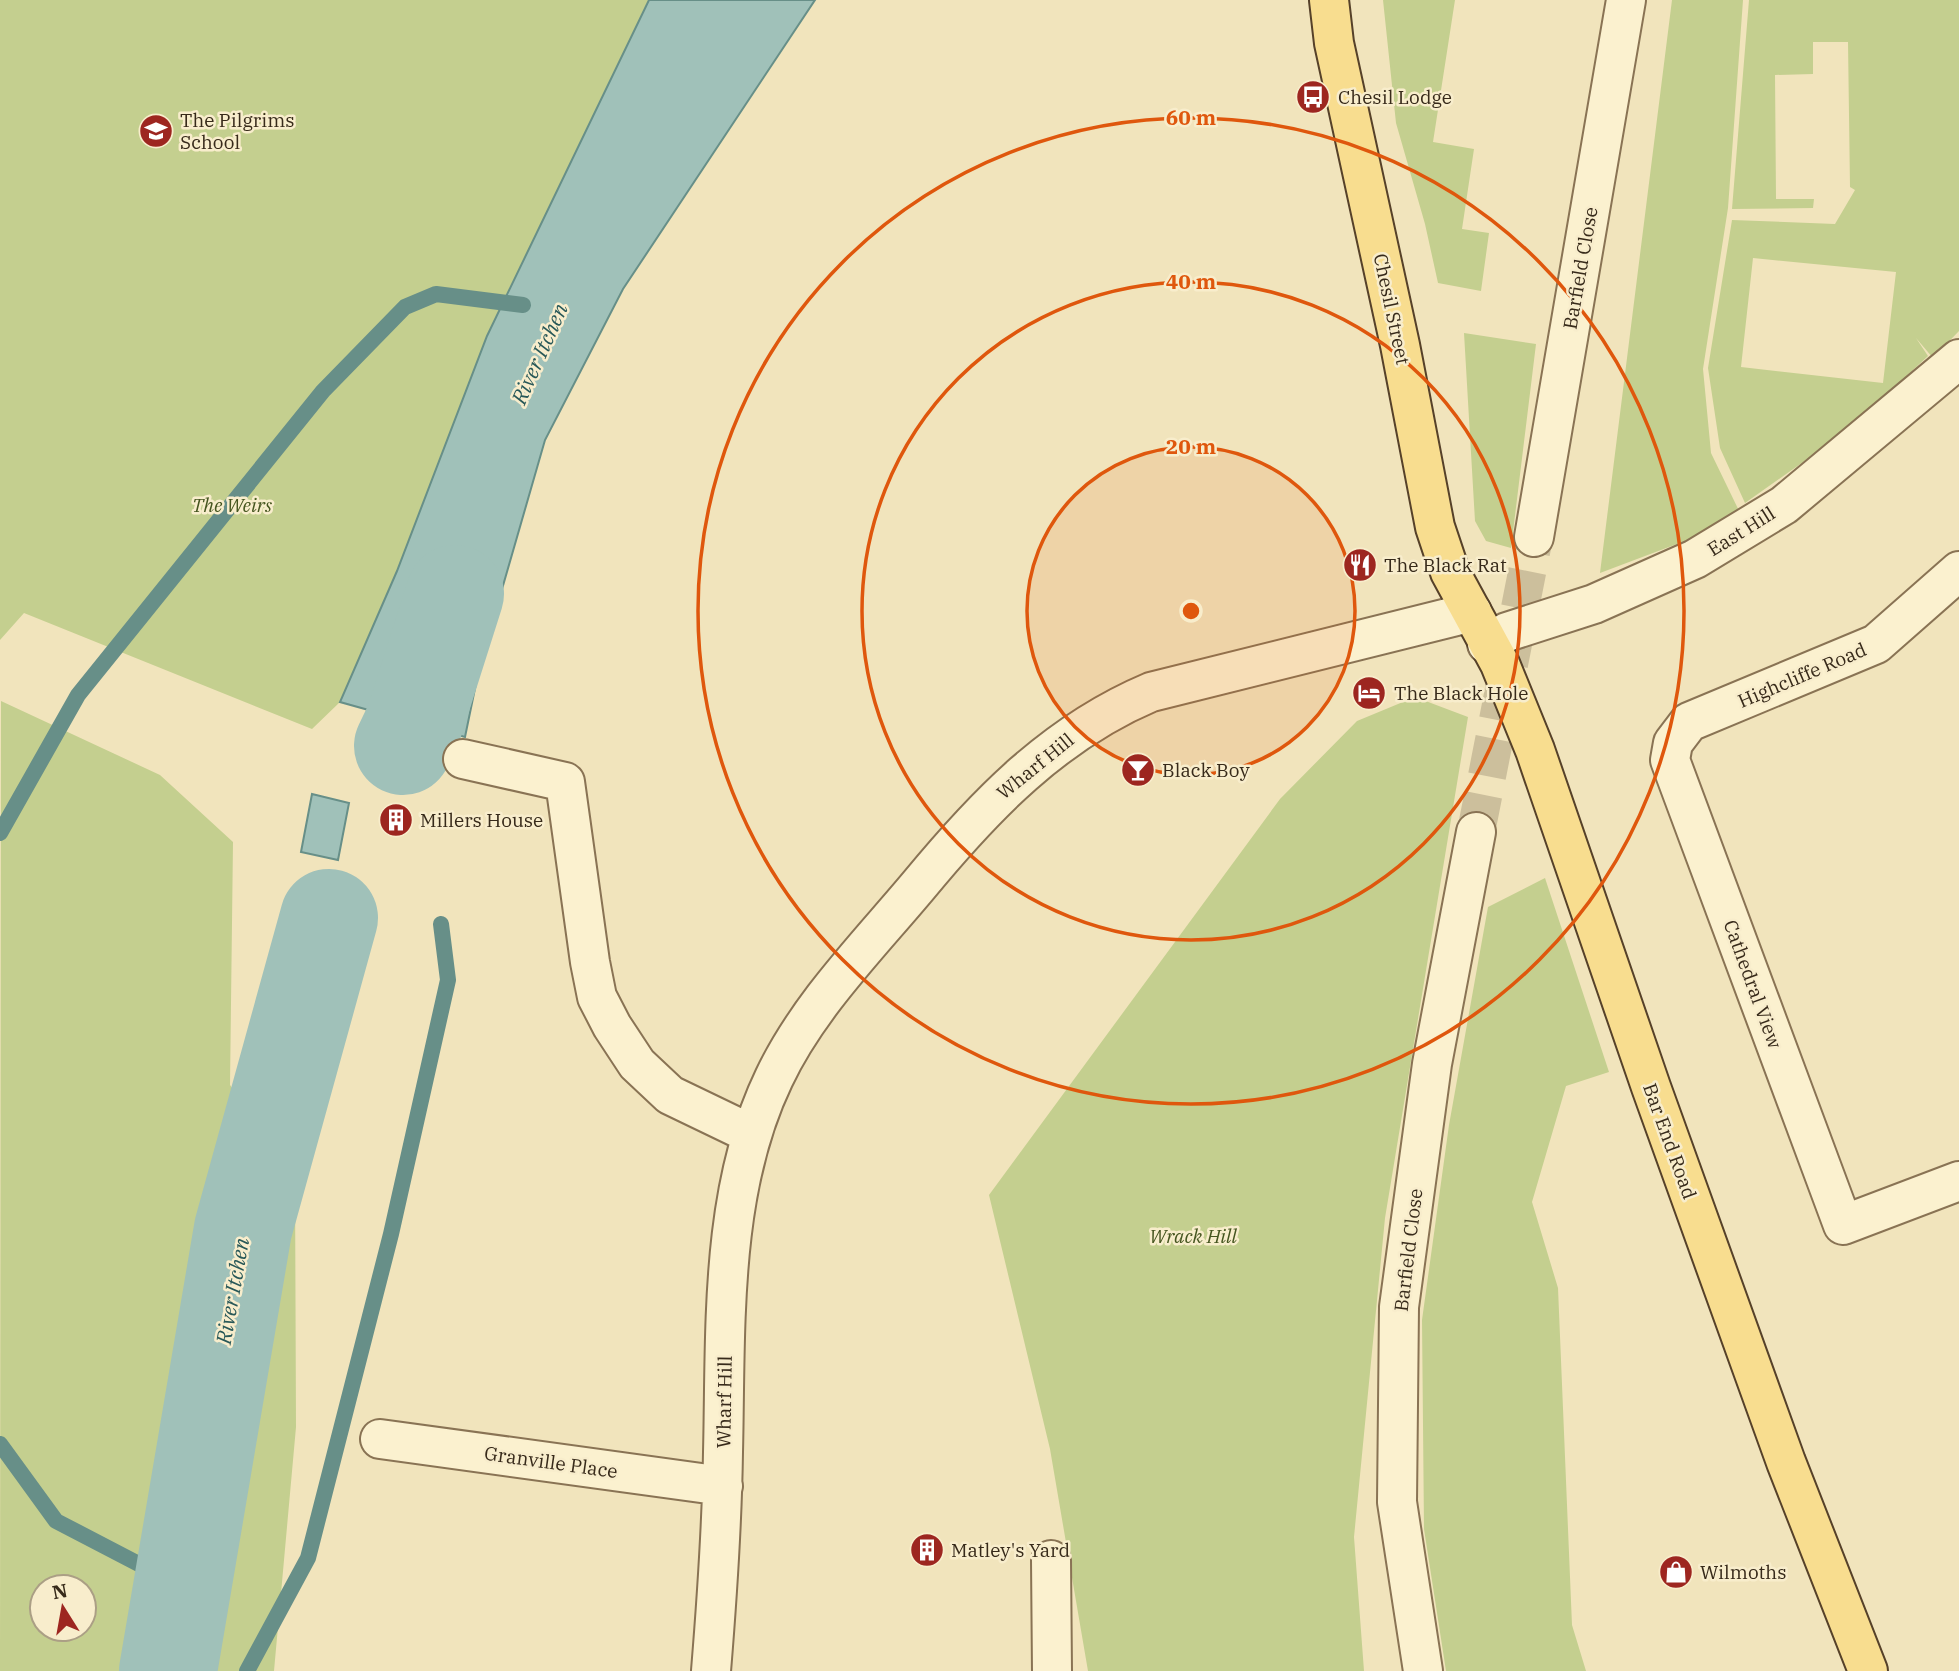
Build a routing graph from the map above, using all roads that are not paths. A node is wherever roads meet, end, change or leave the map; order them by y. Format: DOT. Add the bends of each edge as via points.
graph roads {
  1 [pos="1329,0"];
  2 [pos="1626,0"];
  3 [pos="1959,359"];
  4 [pos="1534,537"];
  5 [pos="1959,571"];
  6 [pos="1479,628"];
  7 [pos="1673,743"];
  8 [pos="463,759"];
  9 [pos="1476,832"];
  10 [pos="751,1134"];
  11 [pos="1959,1181"];
  12 [pos="380,1439"];
  13 [pos="723,1486"];
  14 [pos="1051,1560"];
  15 [pos="711,1671"];
  16 [pos="1052,1671"];
  17 [pos="1423,1671"];
  18 [pos="1868,1671"];
  1 -- 6 [label="main road, Chesil Street" via="1334,43 1432,516 1450,572"];
  2 -- 4 [label="street, Barfield Close"];
  3 -- 6 [label="street, East Hill" via="1784,505 1695,559 1594,604 1507,632"];
  5 -- 7 [label="street, Highcliffe Road" via="1876,644 1689,722"];
  6 -- 10 [label="street, Wharf Hill" via="1151,692 1113,708 1031,764 989,804 817,1009 775,1077"];
  6 -- 18 [label="main road, Bar End Road" via="1514,694 1535,750 1781,1449"];
  7 -- 11 [label="street, Cathedral View" via="1670,760 1843,1225"];
  8 -- 10 [label="street" via="565,782 590,962 597,997 612,1026 637,1064 670,1095"];
  9 -- 17 [label="street, Barfield Close" via="1432,1064 1399,1307 1397,1502"];
  10 -- 13 [label="street, Wharf Hill" via="736,1202 726,1324"];
  12 -- 13 [label="street, Granville Place"];
  13 -- 15 [label="street, Wharf Hill"];
  14 -- 16 [label="street"];
}
